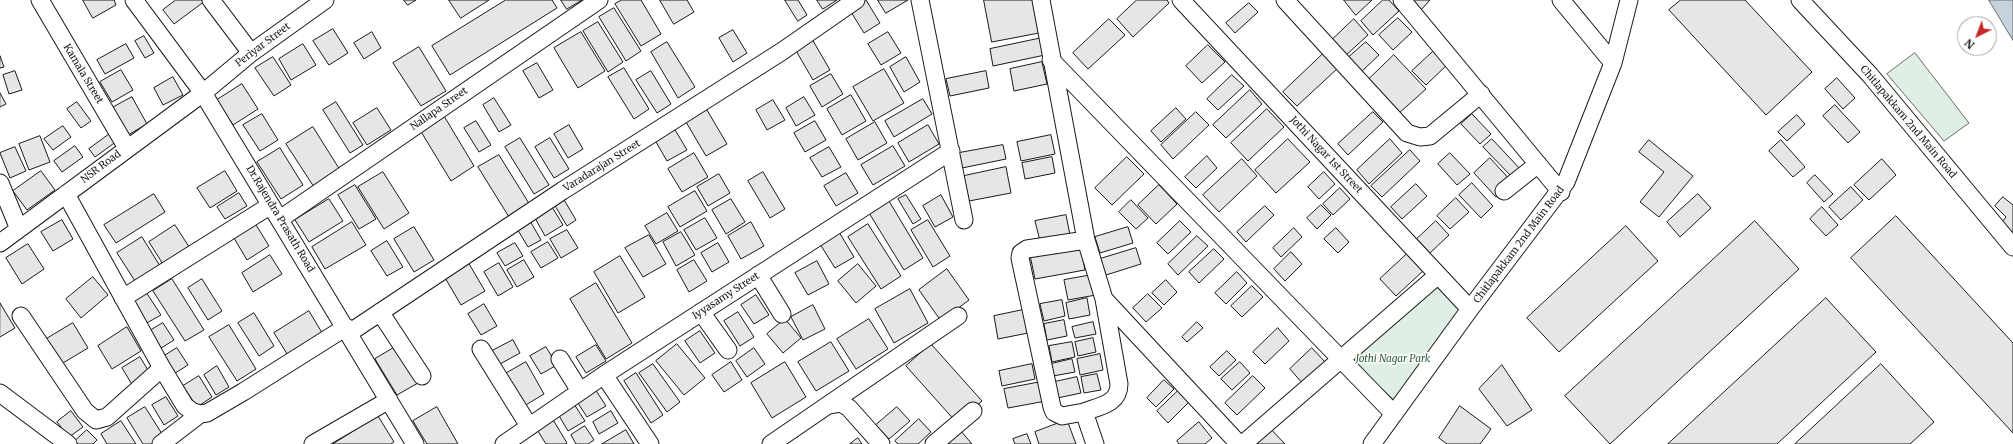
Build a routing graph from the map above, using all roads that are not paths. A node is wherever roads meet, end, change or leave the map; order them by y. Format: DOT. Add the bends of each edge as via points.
graph roads {
  1 [pos="40,0"];
  2 [pos="134,0"];
  3 [pos="211,0"];
  4 [pos="325,0"];
  5 [pos="599,0"];
  6 [pos="856,0"];
  7 [pos="920,0"];
  8 [pos="1041,0"];
  9 [pos="1181,0"];
  10 [pos="1285,0"];
  11 [pos="1402,0"];
  12 [pos="1561,0"];
  13 [pos="1629,0"];
  14 [pos="1800,0"];
  15 [pos="251,53"];
  16 [pos="1051,60"];
  17 [pos="1613,62"];
  18 [pos="203,93"];
  19 [pos="1481,94"];
  20 [pos="127,148"];
  21 [pos="951,150"];
  22 [pos="1538,164"];
  23 [pos="0,183"];
  24 [pos="1504,191"];
  25 [pos="1561,192"];
  26 [pos="66,194"];
  27 [pos="271,204"];
  28 [pos="280,219"];
  29 [pos="964,220"];
  30 [pos="19,229"];
  31 [pos="1086,240"];
  32 [pos="0,243"];
  33 [pos="2013,247"];
  34 [pos="758,275"];
  35 [pos="1438,275"];
  36 [pos="123,298"];
  37 [pos="1104,299"];
  38 [pos="1470,309"];
  39 [pos="380,312"];
  40 [pos="701,312"];
  41 [pos="782,314"];
  42 [pos="21,316"];
  43 [pos="958,316"];
  44 [pos="348,330"];
  45 [pos="481,349"];
  46 [pos="728,350"];
  47 [pos="560,359"];
  48 [pos="1342,360"];
  49 [pos="162,368"];
  50 [pos="604,375"];
  51 [pos="422,376"];
  52 [pos="580,391"];
  53 [pos="0,393"];
  54 [pos="389,400"];
  55 [pos="830,405"];
  56 [pos="973,411"];
  57 [pos="1084,412"];
  58 [pos="200,414"];
  59 [pos="1394,414"];
  60 [pos="530,426"];
  61 [pos="68,444"];
  62 [pos="161,444"];
  63 [pos="313,444"];
  64 [pos="415,444"];
  65 [pos="504,444"];
  66 [pos="650,444"];
  67 [pos="771,444"];
  68 [pos="881,444"];
  69 [pos="934,444"];
  70 [pos="1095,444"];
  71 [pos="1239,444"];
  72 [pos="1243,444"];
  73 [pos="1372,444"];
  1 -- 20 [label="street, Kamala Street"];
  2 -- 18 [label="street, Dr.Rajendra Prasath Road"];
  3 -- 15 [label="street"];
  4 -- 15 [label="street, Periyar Street"];
  5 -- 28 [label="street, Nallapa Street"];
  6 -- 39 [label="street, Varadarajan Street" via="781,52 562,191"];
  7 -- 21 [label="street"];
  8 -- 16 [label="street"];
  9 -- 35 [label="street, Jothi Nagar 1st Street"];
  10 -- 19 [label="street" via="1407,133 1420,137 1430,136"];
  11 -- 19 [label="street"];
  12 -- 17 [label="street"];
  13 -- 17 [label="street, Chitlapakkam 2nd Main Road"];
  14 -- 33 [label="street, Chitlapakkam 2nd Main Road" via="1870,75"];
  15 -- 18 [label="street, Periyar Street"];
  16 -- 31 [label="street"];
  16 -- 48 [label="street"];
  17 -- 25 [label="street, Chitlapakkam 2nd Main Road"];
  18 -- 20 [label="street, NSR Road"];
  18 -- 27 [label="street, Dr.Rajendra Prasath Road"];
  19 -- 22 [label="street"];
  20 -- 26 [label="street, NSR Road"];
  21 -- 29 [label="street"];
  21 -- 34 [label="street, Iyyasamy Street"];
  22 -- 24 [label="street"];
  22 -- 25 [label="street"];
  23 -- 30 [label="street"];
  25 -- 38 [label="street, Chitlapakkam 2nd Main Road"];
  26 -- 30 [label="street, NSR Road"];
  26 -- 36 [label="street"];
  27 -- 28 [label="street, Dr.Rajendra Prasath Road"];
  27 -- 36 [label="street"];
  28 -- 44 [label="street, Dr.Rajendra Prasath Road"];
  30 -- 32 [label="street, NSR Road"];
  31 -- 37 [label="street"];
  31 -- 57 [label="street" via="1027,249 1021,253 1020,258 1054,412 1062,416"];
  34 -- 40 [label="street, Iyyasamy Street"];
  34 -- 41 [label="street"];
  35 -- 38 [label="street, Jothi Nagar 1st Street"];
  35 -- 48 [label="street"];
  36 -- 49 [label="street"];
  37 -- 57 [label="street" via="1119,393 1113,401"];
  37 -- 71 [label="street"];
  38 -- 59 [label="street, Chitlapakkam 2nd Main Road"];
  39 -- 44 [label="street, Varadarajan Street"];
  39 -- 51 [label="street"];
  40 -- 46 [label="street"];
  40 -- 50 [label="street, Iyyasamy Street"];
  42 -- 49 [label="street" via="85,411 96,420 108,417"];
  43 -- 55 [label="street"];
  44 -- 54 [label="street, Dr.Rajendra Prasath Road"];
  44 -- 58 [label="street, Varadarajan Street" via="207,413"];
  45 -- 60 [label="street"];
  47 -- 52 [label="street"];
  48 -- 59 [label="street"];
  48 -- 72 [label="street"];
  49 -- 58 [label="street" via="185,406"];
  50 -- 52 [label="street, Iyyasamy Street"];
  50 -- 66 [label="street"];
  52 -- 60 [label="street, Iyyasamy Street"];
  53 -- 61 [label="street"];
  54 -- 63 [label="street"];
  54 -- 64 [label="street, Dr.Rajendra Prasath Road"];
  55 -- 67 [label="street"];
  55 -- 68 [label="street" via="841,403 849,408"];
  56 -- 69 [label="street"];
  57 -- 70 [label="street"];
  58 -- 62 [label="street, Varadarajan Street"];
  59 -- 73 [label="street, Chitlapakkam 2nd Main Road"];
  60 -- 65 [label="street, Iyyasamy Street"];
}
